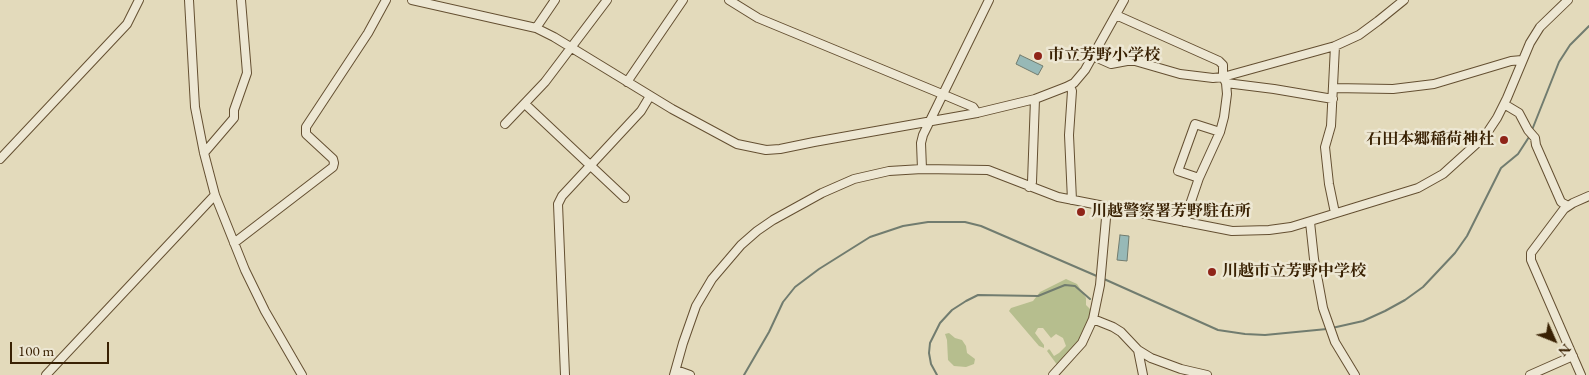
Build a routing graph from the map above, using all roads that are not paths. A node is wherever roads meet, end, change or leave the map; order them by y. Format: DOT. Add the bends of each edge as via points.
graph roads {
  1 [pos="139,0"];
  2 [pos="189,0"];
  3 [pos="242,0"];
  4 [pos="386,0"];
  5 [pos="412,0"];
  6 [pos="458,0"];
  7 [pos="555,0"];
  8 [pos="607,0"];
  9 [pos="683,0"];
  10 [pos="729,0"];
  11 [pos="989,0"];
  12 [pos="1124,0"];
  13 [pos="1404,0"];
  14 [pos="1564,1"];
  15 [pos="452,8"];
  16 [pos="1116,15"];
  17 [pos="536,28"];
  18 [pos="1335,46"];
  19 [pos="571,47"];
  20 [pos="1093,56"];
  21 [pos="1522,60"];
  22 [pos="1224,80"];
  23 [pos="627,82"];
  24 [pos="1070,86"];
  25 [pos="1333,88"];
  26 [pos="942,94"];
  27 [pos="650,96"];
  28 [pos="1035,99"];
  29 [pos="1333,99"];
  30 [pos="525,104"];
  31 [pos="1504,104"];
  32 [pos="977,113"];
  33 [pos="929,122"];
  34 [pos="505,124"];
  35 [pos="1220,132"];
  36 [pos="204,153"];
  37 [pos="0,159"];
  38 [pos="590,166"];
  39 [pos="922,169"];
  40 [pos="1199,178"];
  41 [pos="1029,187"];
  42 [pos="215,195"];
  43 [pos="1589,196"];
  44 [pos="625,198"];
  45 [pos="1072,200"];
  46 [pos="1568,206"];
  47 [pos="1108,207"];
  48 [pos="1335,213"];
  49 [pos="1184,222"];
  50 [pos="1310,222"];
  51 [pos="234,243"];
  52 [pos="1094,319"];
  53 [pos="1138,350"];
  54 [pos="1573,356"];
  55 [pos="675,373"];
  56 [pos="46,375"];
  57 [pos="302,375"];
  58 [pos="565,375"];
  59 [pos="690,375"];
  60 [pos="1053,375"];
  61 [pos="1144,375"];
  62 [pos="1207,375"];
  63 [pos="1355,375"];
  64 [pos="1530,375"];
  65 [pos="1581,375"];
  1 -- 37 [label="street" via="127,24"];
  2 -- 36 [label="street" via="195,107"];
  3 -- 36 [label="street" via="246,73 234,118"];
  4 -- 51 [label="street" via="306,128 306,134 333,159 333,167"];
  5 -- 15 [label="street"];
  6 -- 15 [label="street"];
  7 -- 17 [label="street"];
  8 -- 19 [label="street"];
  9 -- 23 [label="street"];
  10 -- 26 [label="street" via="758,18"];
  11 -- 26 [label="street"];
  12 -- 16 [label="street"];
  13 -- 18 [label="street" via="1359,35"];
  14 -- 21 [label="street" via="1540,27"];
  15 -- 17 [label="street"];
  16 -- 20 [label="street"];
  16 -- 22 [label="street" via="1219,61 1223,65"];
  17 -- 19 [label="street"];
  18 -- 22 [label="street"];
  18 -- 25 [label="street"];
  19 -- 23 [label="street"];
  19 -- 30 [label="street"];
  20 -- 22 [label="street" via="1111,64 1135,62 1180,74"];
  20 -- 24 [label="street"];
  21 -- 25 [label="street" via="1511,60 1434,84 1393,89"];
  21 -- 31 [label="street"];
  22 -- 29 [label="street"];
  22 -- 35 [label="street" via="1227,94"];
  23 -- 27 [label="street"];
  24 -- 28 [label="street"];
  24 -- 45 [label="street"];
  25 -- 29 [label="street"];
  26 -- 32 [label="street" via="973,107"];
  26 -- 33 [label="street"];
  27 -- 33 [label="street" via="737,144 766,150"];
  27 -- 38 [label="street" via="641,111"];
  28 -- 32 [label="street"];
  28 -- 41 [label="street" via="1032,182"];
  29 -- 48 [label="street" via="1332,126 1325,148"];
  30 -- 34 [label="street"];
  30 -- 38 [label="street"];
  31 -- 46 [label="street" via="1519,113 1535,138 1561,202"];
  31 -- 48 [label="street" via="1485,136 1443,174 1418,188"];
  32 -- 33 [label="street"];
  33 -- 39 [label="street" via="921,143"];
  35 -- 40 [label="street"];
  35 -- 40 [label="street" via="1195,124 1178,171"];
  36 -- 42 [label="street"];
  38 -- 44 [label="street"];
  38 -- 58 [label="street" via="558,204"];
  39 -- 41 [label="street" via="988,170"];
  39 -- 55 [label="street" via="888,171 854,180 822,193 756,231 726,260 705,292 690,321"];
  40 -- 49 [label="street"];
  41 -- 45 [label="street"];
  42 -- 51 [label="street"];
  42 -- 56 [label="street"];
  43 -- 46 [label="street"];
  45 -- 47 [label="street"];
  46 -- 54 [label="street" via="1531,253 1531,260"];
  47 -- 49 [label="street"];
  47 -- 52 [label="street"];
  48 -- 50 [label="street"];
  49 -- 50 [label="street" via="1232,231 1251,231"];
  50 -- 63 [label="street" via="1323,308 1335,342"];
  51 -- 57 [label="street" via="265,311"];
  52 -- 53 [label="street" via="1113,326"];
  52 -- 60 [label="street" via="1082,343"];
  53 -- 61 [label="street"];
  53 -- 62 [label="street" via="1163,363"];
  54 -- 64 [label="street"];
  54 -- 65 [label="street"];
  55 -- 59 [label="street"];
}
